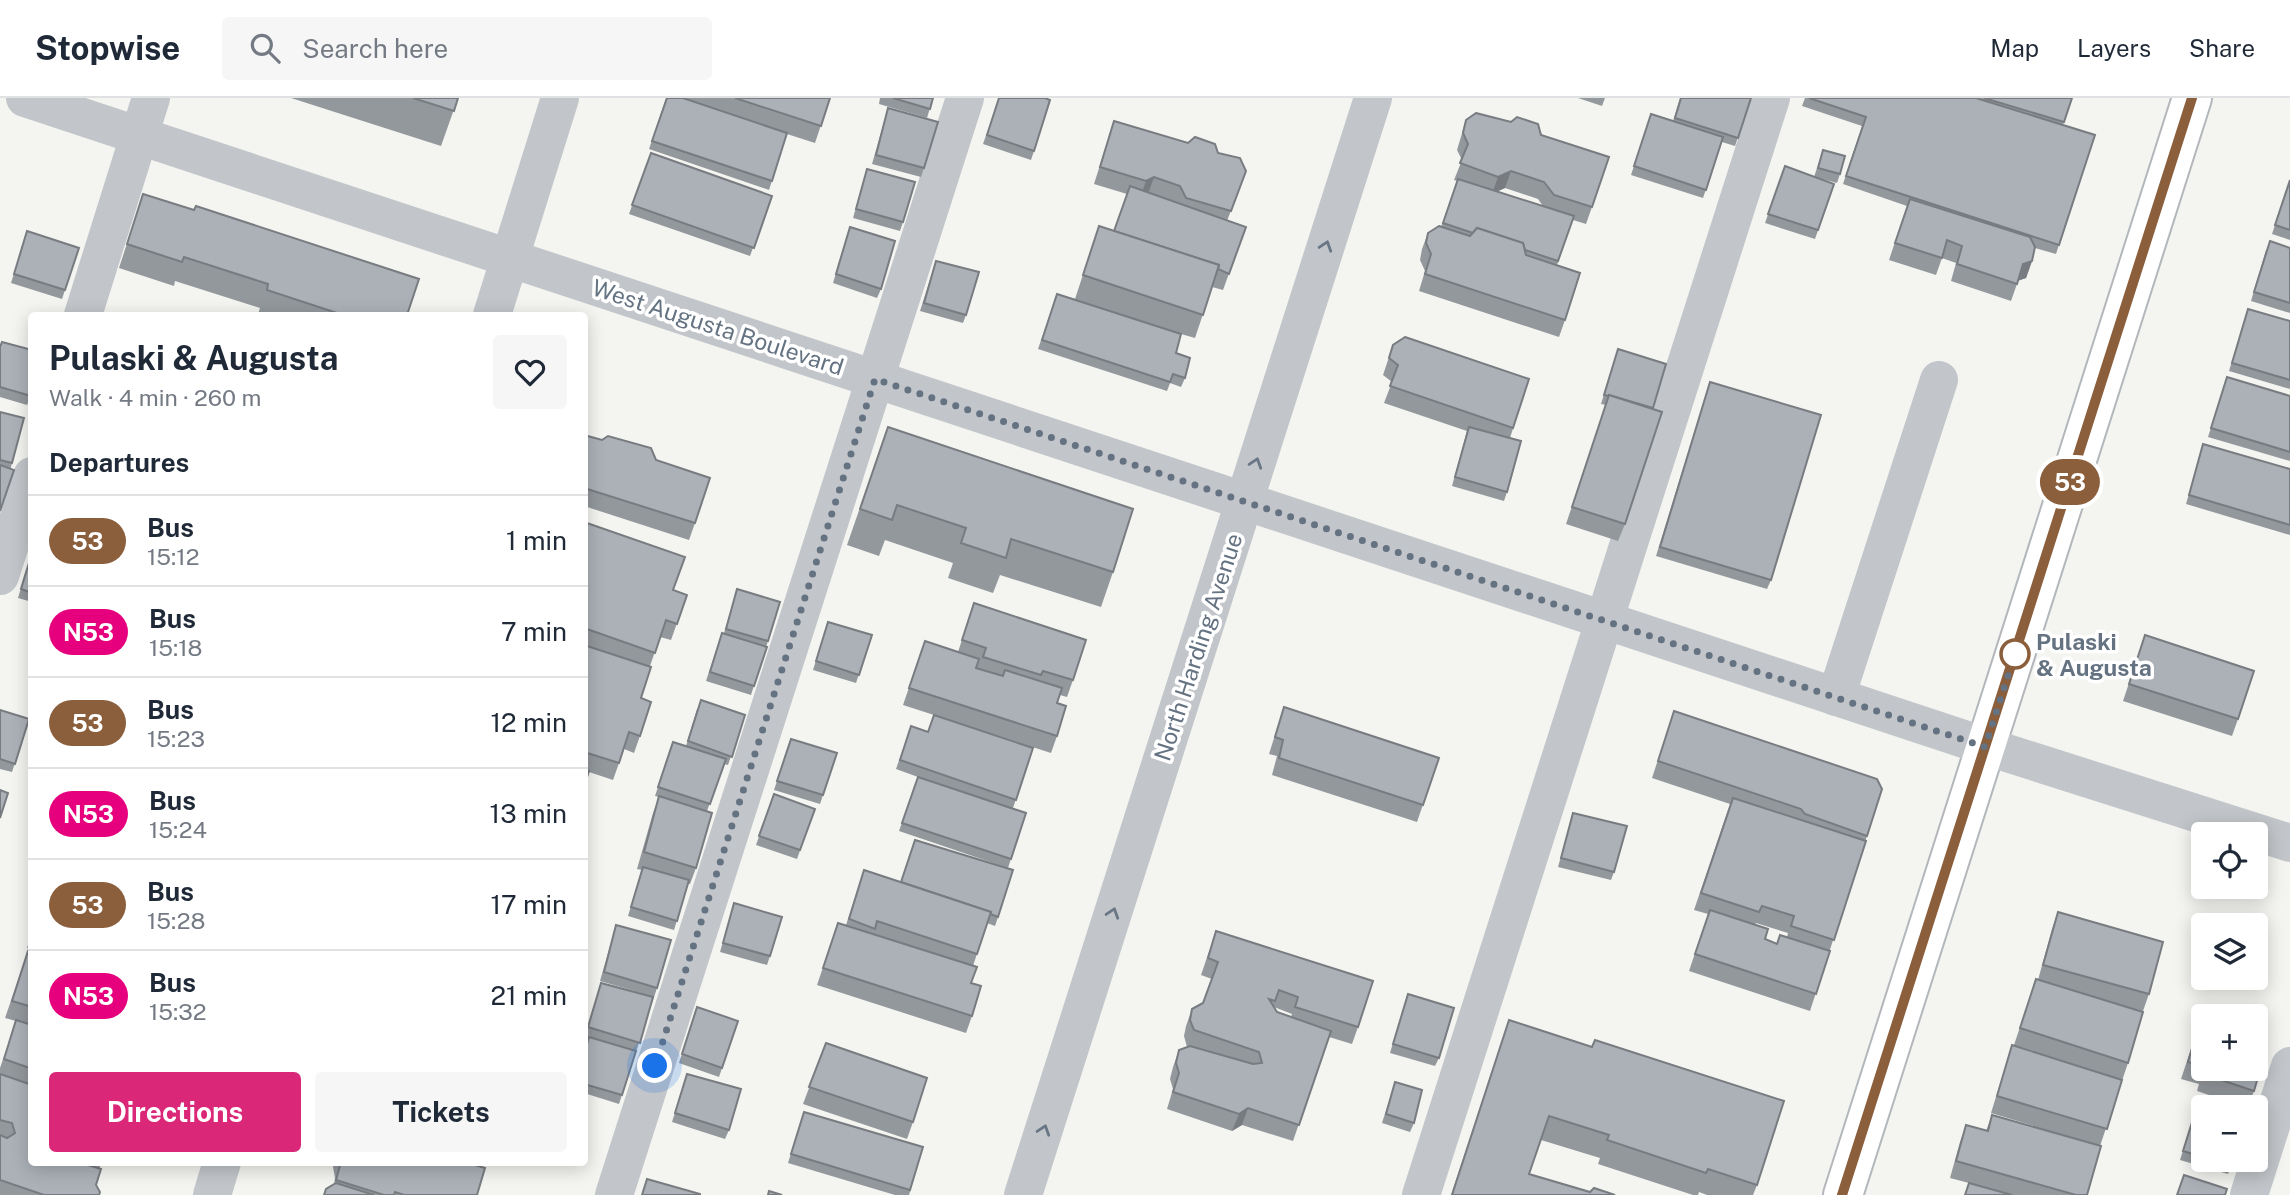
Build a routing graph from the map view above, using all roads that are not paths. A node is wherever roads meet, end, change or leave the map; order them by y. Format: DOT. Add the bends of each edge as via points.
graph roads {
  1 [pos="25,98"];
  2 [pos="151,98"];
  3 [pos="559,98"];
  4 [pos="965,98"];
  5 [pos="1373,98"];
  6 [pos="1771,98"];
  7 [pos="2192,98"];
  8 [pos="139,136"];
  9 [pos="510,258"];
  10 [pos="83,312"];
  11 [pos="493,312"];
  12 [pos="875,379"];
  13 [pos="1940,380"];
  14 [pos="28,488"];
  15 [pos="1244,501"];
  16 [pos="0,576"];
  17 [pos="1603,620"];
  18 [pos="1836,697"];
  19 [pos="1985,747"];
  20 [pos="2290,843"];
  21 [pos="2290,1066"];
  22 [pos="221,1166"];
  23 [pos="212,1195"];
  24 [pos="614,1195"];
  25 [pos="1023,1195"];
  26 [pos="1422,1195"];
  27 [pos="1843,1195"];
  28 [pos="2249,1195"];
  1 -- 8 [label="street, West Augusta Boulevard"];
  2 -- 8 [label="street"];
  3 -- 9 [label="street"];
  4 -- 12 [label="street"];
  15 -- 5 [label="street, North Harding Avenue, one-way"];
  6 -- 17 [label="street"];
  7 -- 19 [label="main road"];
  8 -- 9 [label="street, West Augusta Boulevard"];
  8 -- 10 [label="street"];
  9 -- 11 [label="street"];
  9 -- 12 [label="street, West Augusta Boulevard"];
  12 -- 15 [label="street, West Augusta Boulevard"];
  12 -- 24 [label="street"];
  13 -- 18 [label="street"];
  14 -- 16 [label="street"];
  15 -- 17 [label="street, West Augusta Boulevard"];
  25 -- 15 [label="street, North Harding Avenue, one-way"];
  17 -- 18 [label="street, West Augusta Boulevard"];
  17 -- 26 [label="street"];
  18 -- 19 [label="street, West Augusta Boulevard"];
  19 -- 20 [label="street, West Augusta Boulevard"];
  19 -- 27 [label="main road"];
  21 -- 28 [label="street"];
  22 -- 23 [label="street"];
}
